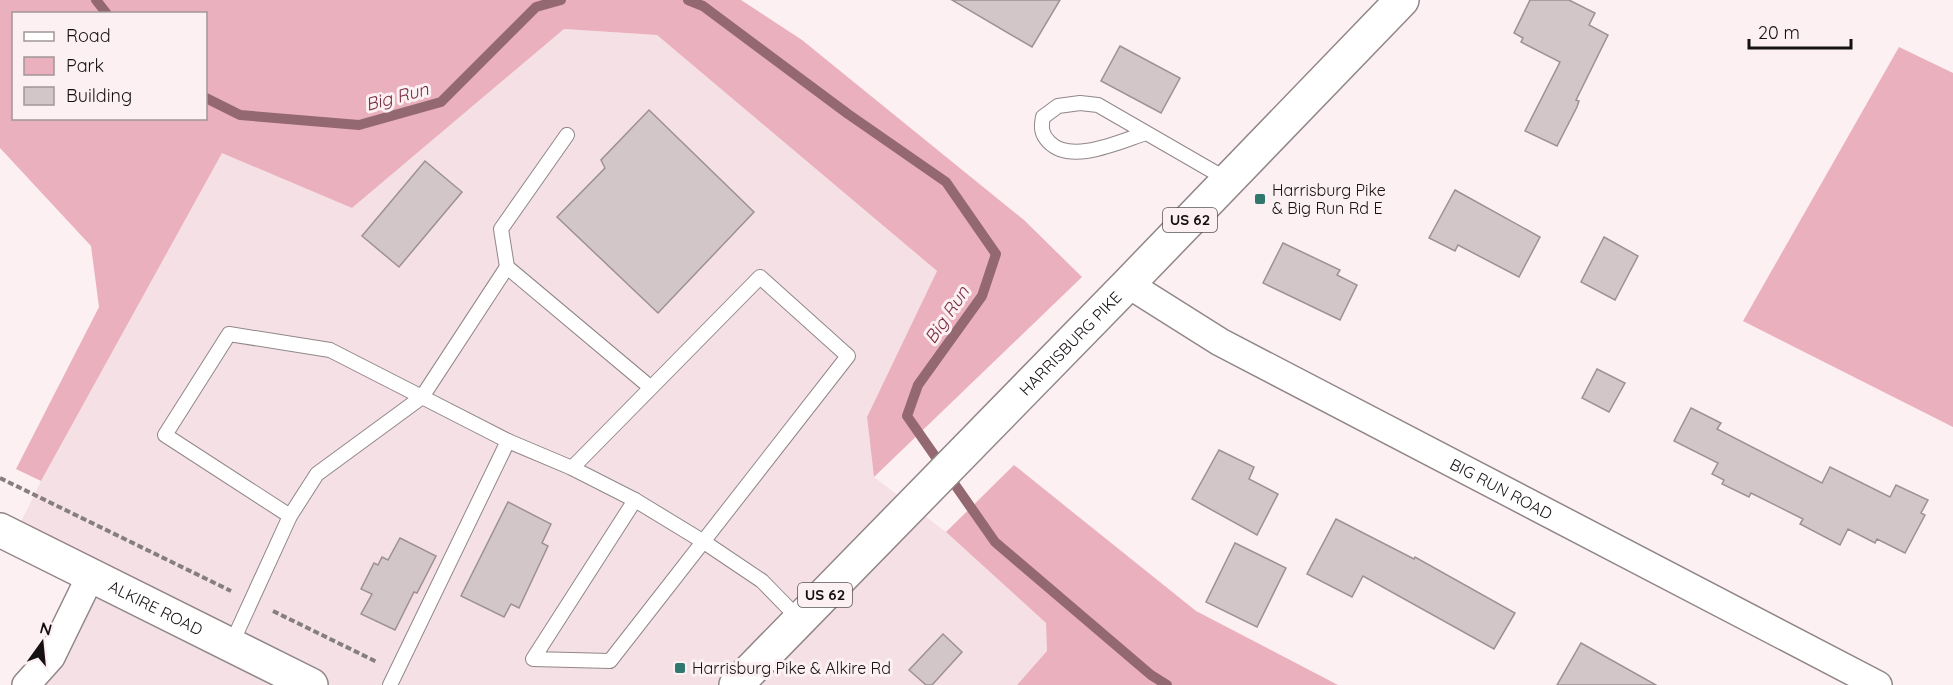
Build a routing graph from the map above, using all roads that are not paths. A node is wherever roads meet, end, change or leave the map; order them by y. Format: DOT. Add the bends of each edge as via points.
graph roads {
  1 [pos="1402,0"];
  2 [pos="1146,133"];
  3 [pos="567,135"];
  4 [pos="1228,180"];
  5 [pos="507,267"];
  6 [pos="1128,284"];
  7 [pos="650,387"];
  8 [pos="422,397"];
  9 [pos="508,441"];
  10 [pos="572,468"];
  11 [pos="635,500"];
  12 [pos="290,516"];
  13 [pos="0,530"];
  14 [pos="704,542"];
  15 [pos="91,575"];
  16 [pos="800,620"];
  17 [pos="231,645"];
  18 [pos="26,685"];
  19 [pos="311,685"];
  20 [pos="390,685"];
  21 [pos="736,685"];
  22 [pos="1878,685"];
  1 -- 4 [label="main road, HARRISBURG PIKE / US 62"];
  2 -- 2 [label="lane" via="1098,105 1080,103 1058,106 1043,117 1041,127 1044,137 1055,148 1070,152 1087,152"];
  2 -- 4 [label="lane"];
  3 -- 5 [label="lane" via="501,229"];
  4 -- 6 [label="main road, HARRISBURG PIKE / US 62"];
  5 -- 7 [label="lane"];
  5 -- 8 [label="lane"];
  6 -- 16 [label="main road, HARRISBURG PIKE / US 62"];
  6 -- 22 [label="street, BIG RUN ROAD" via="1220,342"];
  7 -- 10 [label="lane"];
  7 -- 14 [label="lane" via="760,277 849,356"];
  8 -- 9 [label="lane"];
  8 -- 12 [label="lane" via="317,474"];
  8 -- 12 [label="lane" via="330,350 229,334 165,435"];
  9 -- 10 [label="lane"];
  9 -- 20 [label="lane"];
  10 -- 11 [label="lane"];
  11 -- 14 [label="lane"];
  11 -- 14 [label="lane" via="533,659 610,661"];
  12 -- 17 [label="lane"];
  13 -- 15 [label="main road, ALKIRE ROAD"];
  14 -- 16 [label="lane" via="762,581"];
  15 -- 17 [label="main road, ALKIRE ROAD"];
  15 -- 18 [label="street" via="51,657"];
  16 -- 21 [label="main road, HARRISBURG PIKE / US 62"];
  17 -- 19 [label="main road, ALKIRE ROAD"];
}
